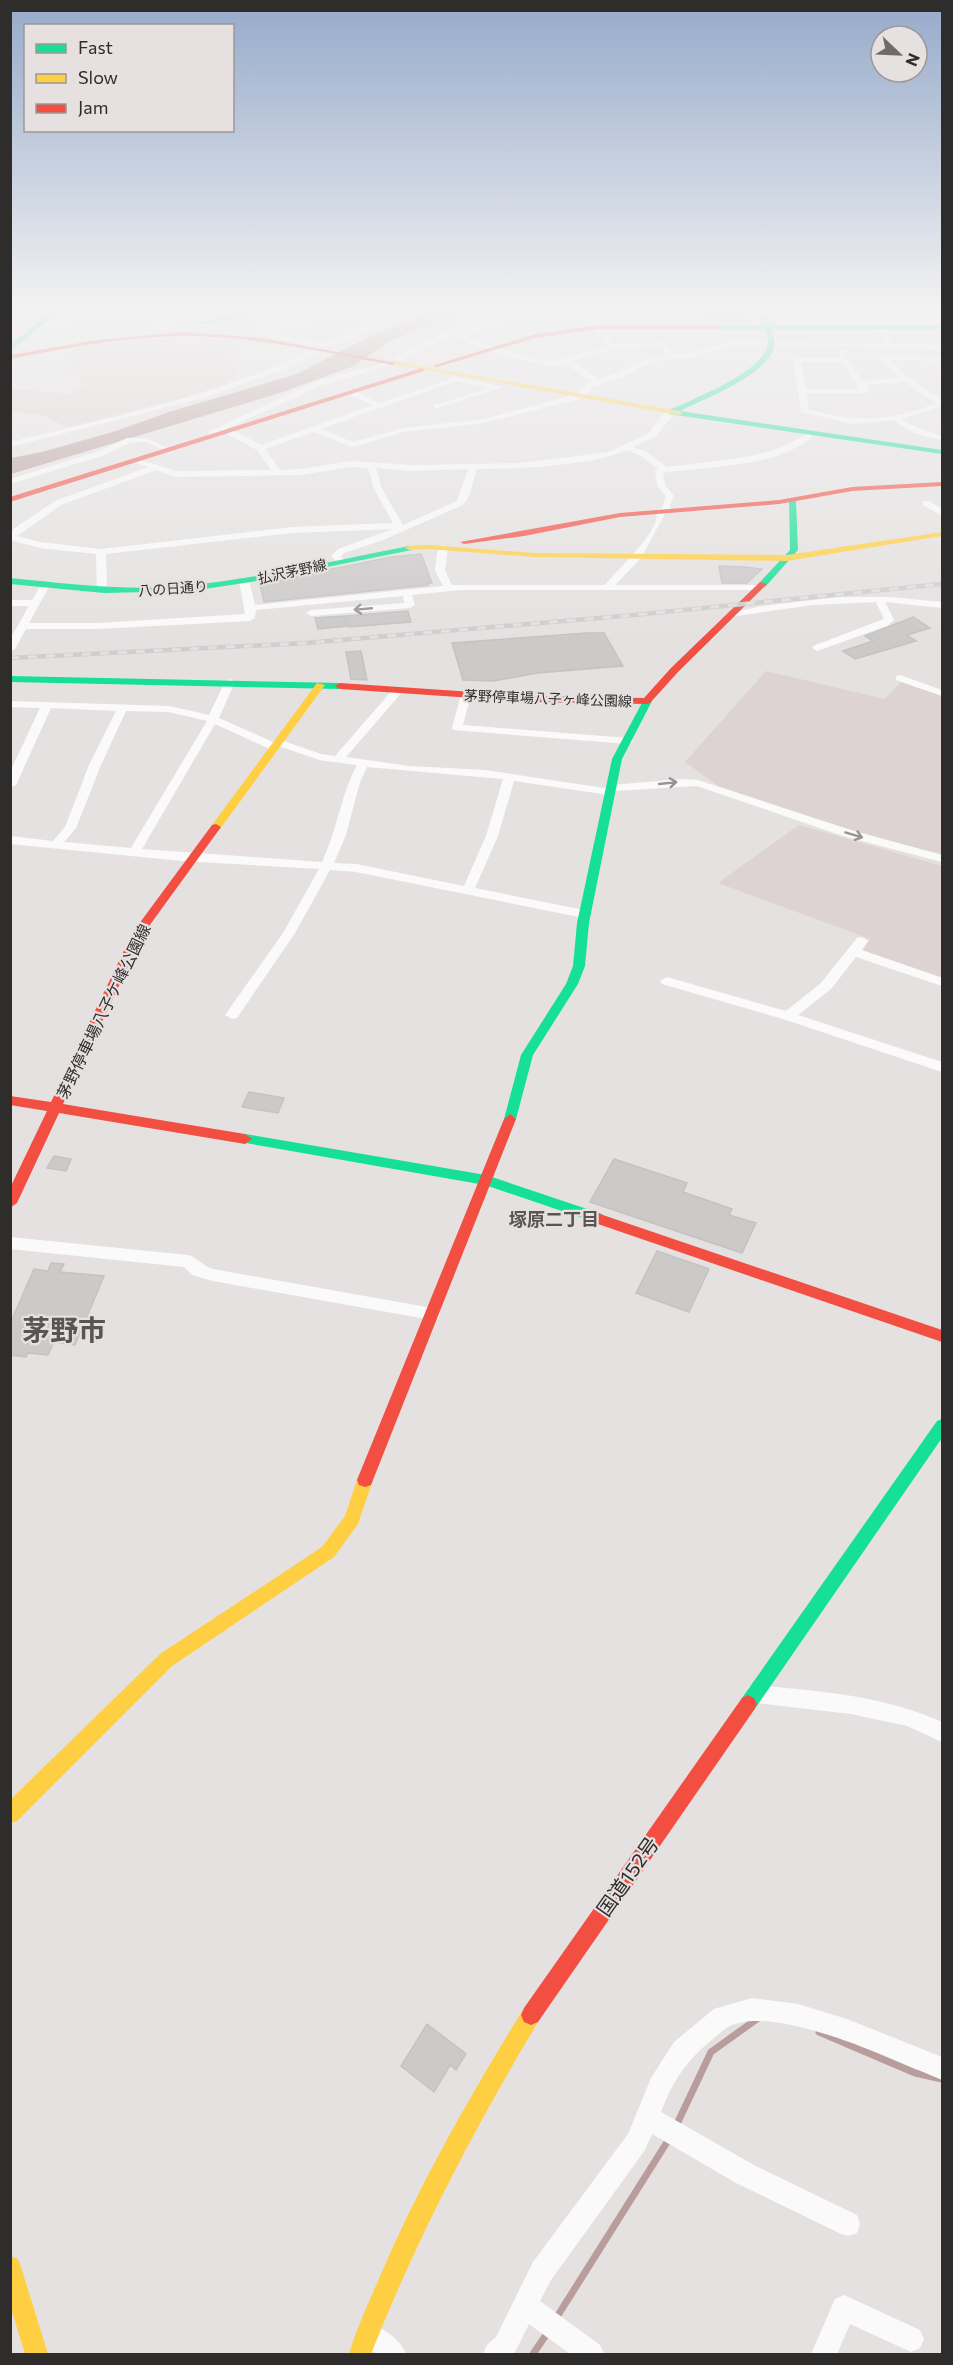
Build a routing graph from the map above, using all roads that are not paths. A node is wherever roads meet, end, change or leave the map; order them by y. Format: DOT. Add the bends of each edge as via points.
graph roads {
  1 [pos="106,420"];
  2 [pos="238,420"];
  3 [pos="261,420"];
  4 [pos="337,420"];
  5 [pos="449,420"];
  6 [pos="487,420"];
  7 [pos="663,420"];
  8 [pos="723,420"];
  9 [pos="842,420"];
  10 [pos="899,420"];
  11 [pos="452,424"];
  12 [pos="314,429"];
  13 [pos="228,431"];
  14 [pos="812,435"];
  15 [pos="212,436"];
  16 [pos="942,438"];
  17 [pos="10,445"];
  18 [pos="352,445"];
  19 [pos="627,447"];
  20 [pos="164,448"];
  21 [pos="260,448"];
  22 [pos="942,452"];
  23 [pos="136,460"];
  24 [pos="360,464"];
  25 [pos="371,465"];
  26 [pos="154,468"];
  27 [pos="473,468"];
  28 [pos="665,470"];
  29 [pos="277,472"];
  30 [pos="10,482"];
  31 [pos="942,484"];
  32 [pos="10,500"];
  33 [pos="792,501"];
  34 [pos="926,503"];
  35 [pos="664,510"];
  36 [pos="942,513"];
  37 [pos="399,528"];
  38 [pos="942,534"];
  39 [pos="11,539"];
  40 [pos="443,548"];
  41 [pos="100,552"];
  42 [pos="637,557"];
  43 [pos="787,558"];
  44 [pos="339,561"];
  45 [pos="244,580"];
  46 [pos="10,581"];
  47 [pos="45,585"];
  48 [pos="608,587"];
  49 [pos="757,588"];
  50 [pos="449,589"];
  51 [pos="102,591"];
  52 [pos="879,599"];
  53 [pos="10,603"];
  54 [pos="35,603"];
  55 [pos="942,605"];
  56 [pos="736,613"];
  57 [pos="250,615"];
  58 [pos="10,620"];
  59 [pos="25,621"];
  60 [pos="817,648"];
  61 [pos="10,649"];
  62 [pos="900,678"];
  63 [pos="10,679"];
  64 [pos="230,682"];
  65 [pos="320,685"];
  66 [pos="399,689"];
  67 [pos="942,693"];
  68 [pos="466,695"];
  69 [pos="646,701"];
  70 [pos="10,704"];
  71 [pos="47,705"];
  72 [pos="123,706"];
  73 [pos="213,719"];
  74 [pos="627,741"];
  75 [pos="276,744"];
  76 [pos="338,759"];
  77 [pos="364,763"];
  78 [pos="509,777"];
  79 [pos="10,785"];
  80 [pos="609,790"];
  81 [pos="10,840"];
  82 [pos="56,844"];
  83 [pos="135,852"];
  84 [pos="192,857"];
  85 [pos="942,859"];
  86 [pos="326,866"];
  87 [pos="467,891"];
  88 [pos="584,914"];
  89 [pos="667,981"];
  90 [pos="942,982"];
  91 [pos="232,1015"];
  92 [pos="788,1016"];
  93 [pos="942,1067"];
  94 [pos="10,1100"];
  95 [pos="56,1106"];
  96 [pos="486,1180"];
  97 [pos="10,1203"];
  98 [pos="10,1243"];
  99 [pos="432,1314"];
  100 [pos="942,1336"];
  101 [pos="942,1426"];
  102 [pos="755,1694"];
  103 [pos="942,1732"];
  104 [pos="10,1814"];
  105 [pos="942,2068"];
  106 [pos="648,2118"];
  107 [pos="848,2224"];
  108 [pos="10,2267"];
  109 [pos="524,2305"];
  110 [pos="911,2339"];
  111 [pos="364,2344"];
  112 [pos="37,2355"];
  113 [pos="393,2355"];
  114 [pos="496,2355"];
  115 [pos="591,2355"];
  116 [pos="824,2355"];
  1 -- 17 [label="street"];
  2 -- 15 [label="street"];
  3 -- 13 [label="main road"];
  4 -- 12 [label="street"];
  5 -- 11 [label="street"];
  6 -- 11 [label="street"];
  7 -- 19 [label="street" via="652,435"];
  8 -- 14 [label="main road"];
  9 -- 14 [label="street"];
  10 -- 16 [label="street"];
  11 -- 18 [label="street" via="403,430"];
  12 -- 18 [label="street"];
  12 -- 21 [label="street"];
  13 -- 15 [label="main road"];
  13 -- 21 [label="street"];
  14 -- 22 [label="main road"];
  14 -- 28 [label="street" via="787,450"];
  15 -- 23 [label="main road"];
  18 -- 24 [label="street" via="351,452"];
  19 -- 27 [label="street" via="598,457"];
  19 -- 28 [label="street"];
  20 -- 30 [label="street" via="146,440 130,441"];
  21 -- 29 [label="street"];
  23 -- 26 [label="street"];
  23 -- 32 [label="main road"];
  24 -- 25 [label="street"];
  24 -- 29 [label="street"];
  25 -- 27 [label="street"];
  25 -- 37 [label="street" via="378,489"];
  26 -- 29 [label="street" via="176,474"];
  26 -- 39 [label="street" via="58,503 15,532"];
  27 -- 37 [label="street" via="463,501"];
  28 -- 35 [label="street" via="659,471 661,486 670,496"];
  31 -- 33 [label="main road" via="852,489"];
  33 -- 35 [label="main road"];
  33 -- 43 [label="main road" via="795,547"];
  34 -- 36 [label="street"];
  35 -- 40 [label="main road"];
  35 -- 42 [label="street"];
  37 -- 41 [label="street" via="292,530"];
  37 -- 44 [label="street" via="341,552 336,556"];
  38 -- 43 [label="main road"];
  39 -- 41 [label="street"];
  40 -- 42 [label="main road" via="524,555"];
  40 -- 44 [label="main road" via="399,549"];
  40 -- 50 [label="street" via="440,570"];
  41 -- 51 [label="street"];
  42 -- 43 [label="main road"];
  42 -- 48 [label="street"];
  43 -- 49 [label="main road, 茅野停車場八子ヶ峰公園線"];
  44 -- 45 [label="main road, 払沢茅野線"];
  45 -- 51 [label="main road, 八の日通り" via="168,590"];
  45 -- 57 [label="street"];
  46 -- 47 [label="main road"];
  47 -- 51 [label="main road"];
  47 -- 54 [label="street"];
  48 -- 49 [label="street"];
  48 -- 50 [label="street"];
  49 -- 56 [label="main road, 茅野停車場八子ヶ峰公園線"];
  50 -- 57 [label="street" via="407,594 410,605 302,614 297,613 295,604"];
  52 -- 55 [label="street"];
  52 -- 56 [label="street" via="828,600"];
  52 -- 60 [label="street" via="890,620"];
  53 -- 54 [label="street"];
  54 -- 59 [label="street"];
  56 -- 69 [label="main road, 茅野停車場八子ヶ峰公園線" via="672,670"];
  57 -- 59 [label="street" via="98,626"];
  58 -- 59 [label="street"];
  59 -- 61 [label="street"];
  62 -- 67 [label="street"];
  63 -- 64 [label="main road, 茅野停車場八子ヶ峰公園線"];
  64 -- 65 [label="main road, 茅野停車場八子ヶ峰公園線"];
  64 -- 73 [label="street"];
  65 -- 66 [label="main road, 茅野停車場八子ヶ峰公園線"];
  65 -- 75 [label="main road, 茅野停車場八子ケ峰公園線"];
  66 -- 68 [label="main road, 茅野停車場八子ヶ峰公園線"];
  66 -- 76 [label="street"];
  68 -- 69 [label="main road, 茅野停車場八子ヶ峰公園線"];
  68 -- 74 [label="street" via="457,728"];
  69 -- 74 [label="main road"];
  70 -- 71 [label="street"];
  71 -- 72 [label="street"];
  71 -- 79 [label="street"];
  72 -- 73 [label="street" via="169,709"];
  72 -- 82 [label="street" via="70,828"];
  73 -- 75 [label="street"];
  73 -- 83 [label="street"];
  74 -- 80 [label="main road" via="617,759"];
  75 -- 76 [label="street"];
  75 -- 84 [label="main road, 茅野停車場八子ケ峰公園線"];
  76 -- 77 [label="street"];
  77 -- 78 [label="street"];
  77 -- 86 [label="street" via="356,775 337,843"];
  78 -- 80 [label="street"];
  78 -- 87 [label="street" via="500,815"];
  80 -- 85 [label="street, one-way" via="698,783 847,833"];
  80 -- 88 [label="main road"];
  81 -- 82 [label="street"];
  82 -- 83 [label="street"];
  83 -- 84 [label="street"];
  84 -- 86 [label="street"];
  84 -- 95 [label="main road, 茅野停車場八子ケ峰公園線" via="139,932"];
  86 -- 87 [label="street" via="356,868"];
  86 -- 91 [label="street" via="272,961"];
  87 -- 88 [label="street"];
  88 -- 96 [label="main road" via="579,966 572,984 527,1055 513,1112"];
  89 -- 92 [label="street"];
  90 -- 92 [label="street" via="858,946 826,986"];
  92 -- 93 [label="street"];
  94 -- 95 [label="main road"];
  95 -- 96 [label="main road"];
  95 -- 97 [label="main road, 茅野停車場八子ケ峰公園線"];
  96 -- 99 [label="main road"];
  96 -- 100 [label="main road"];
  98 -- 99 [label="street" via="188,1261 198,1271 213,1275"];
  99 -- 104 [label="main road" via="369,1466 352,1519 328,1552 166,1660"];
  101 -- 102 [label="main road, 国道152号"];
  102 -- 103 [label="street" via="851,1704 908,1717"];
  102 -- 111 [label="main road, 国道152号" via="535,2008 485,2087 440,2169"];
  105 -- 106 [label="street" via="818,2021 752,2009 722,2017 682,2050 659,2086"];
  106 -- 107 [label="street" via="745,2174"];
  106 -- 109 [label="street" via="637,2142 542,2271"];
  108 -- 112 [label="main road"];
  109 -- 114 [label="street" via="505,2346"];
  109 -- 115 [label="street"];
  110 -- 116 [label="street" via="844,2308"];
  111 -- 113 [label="street"];
}
